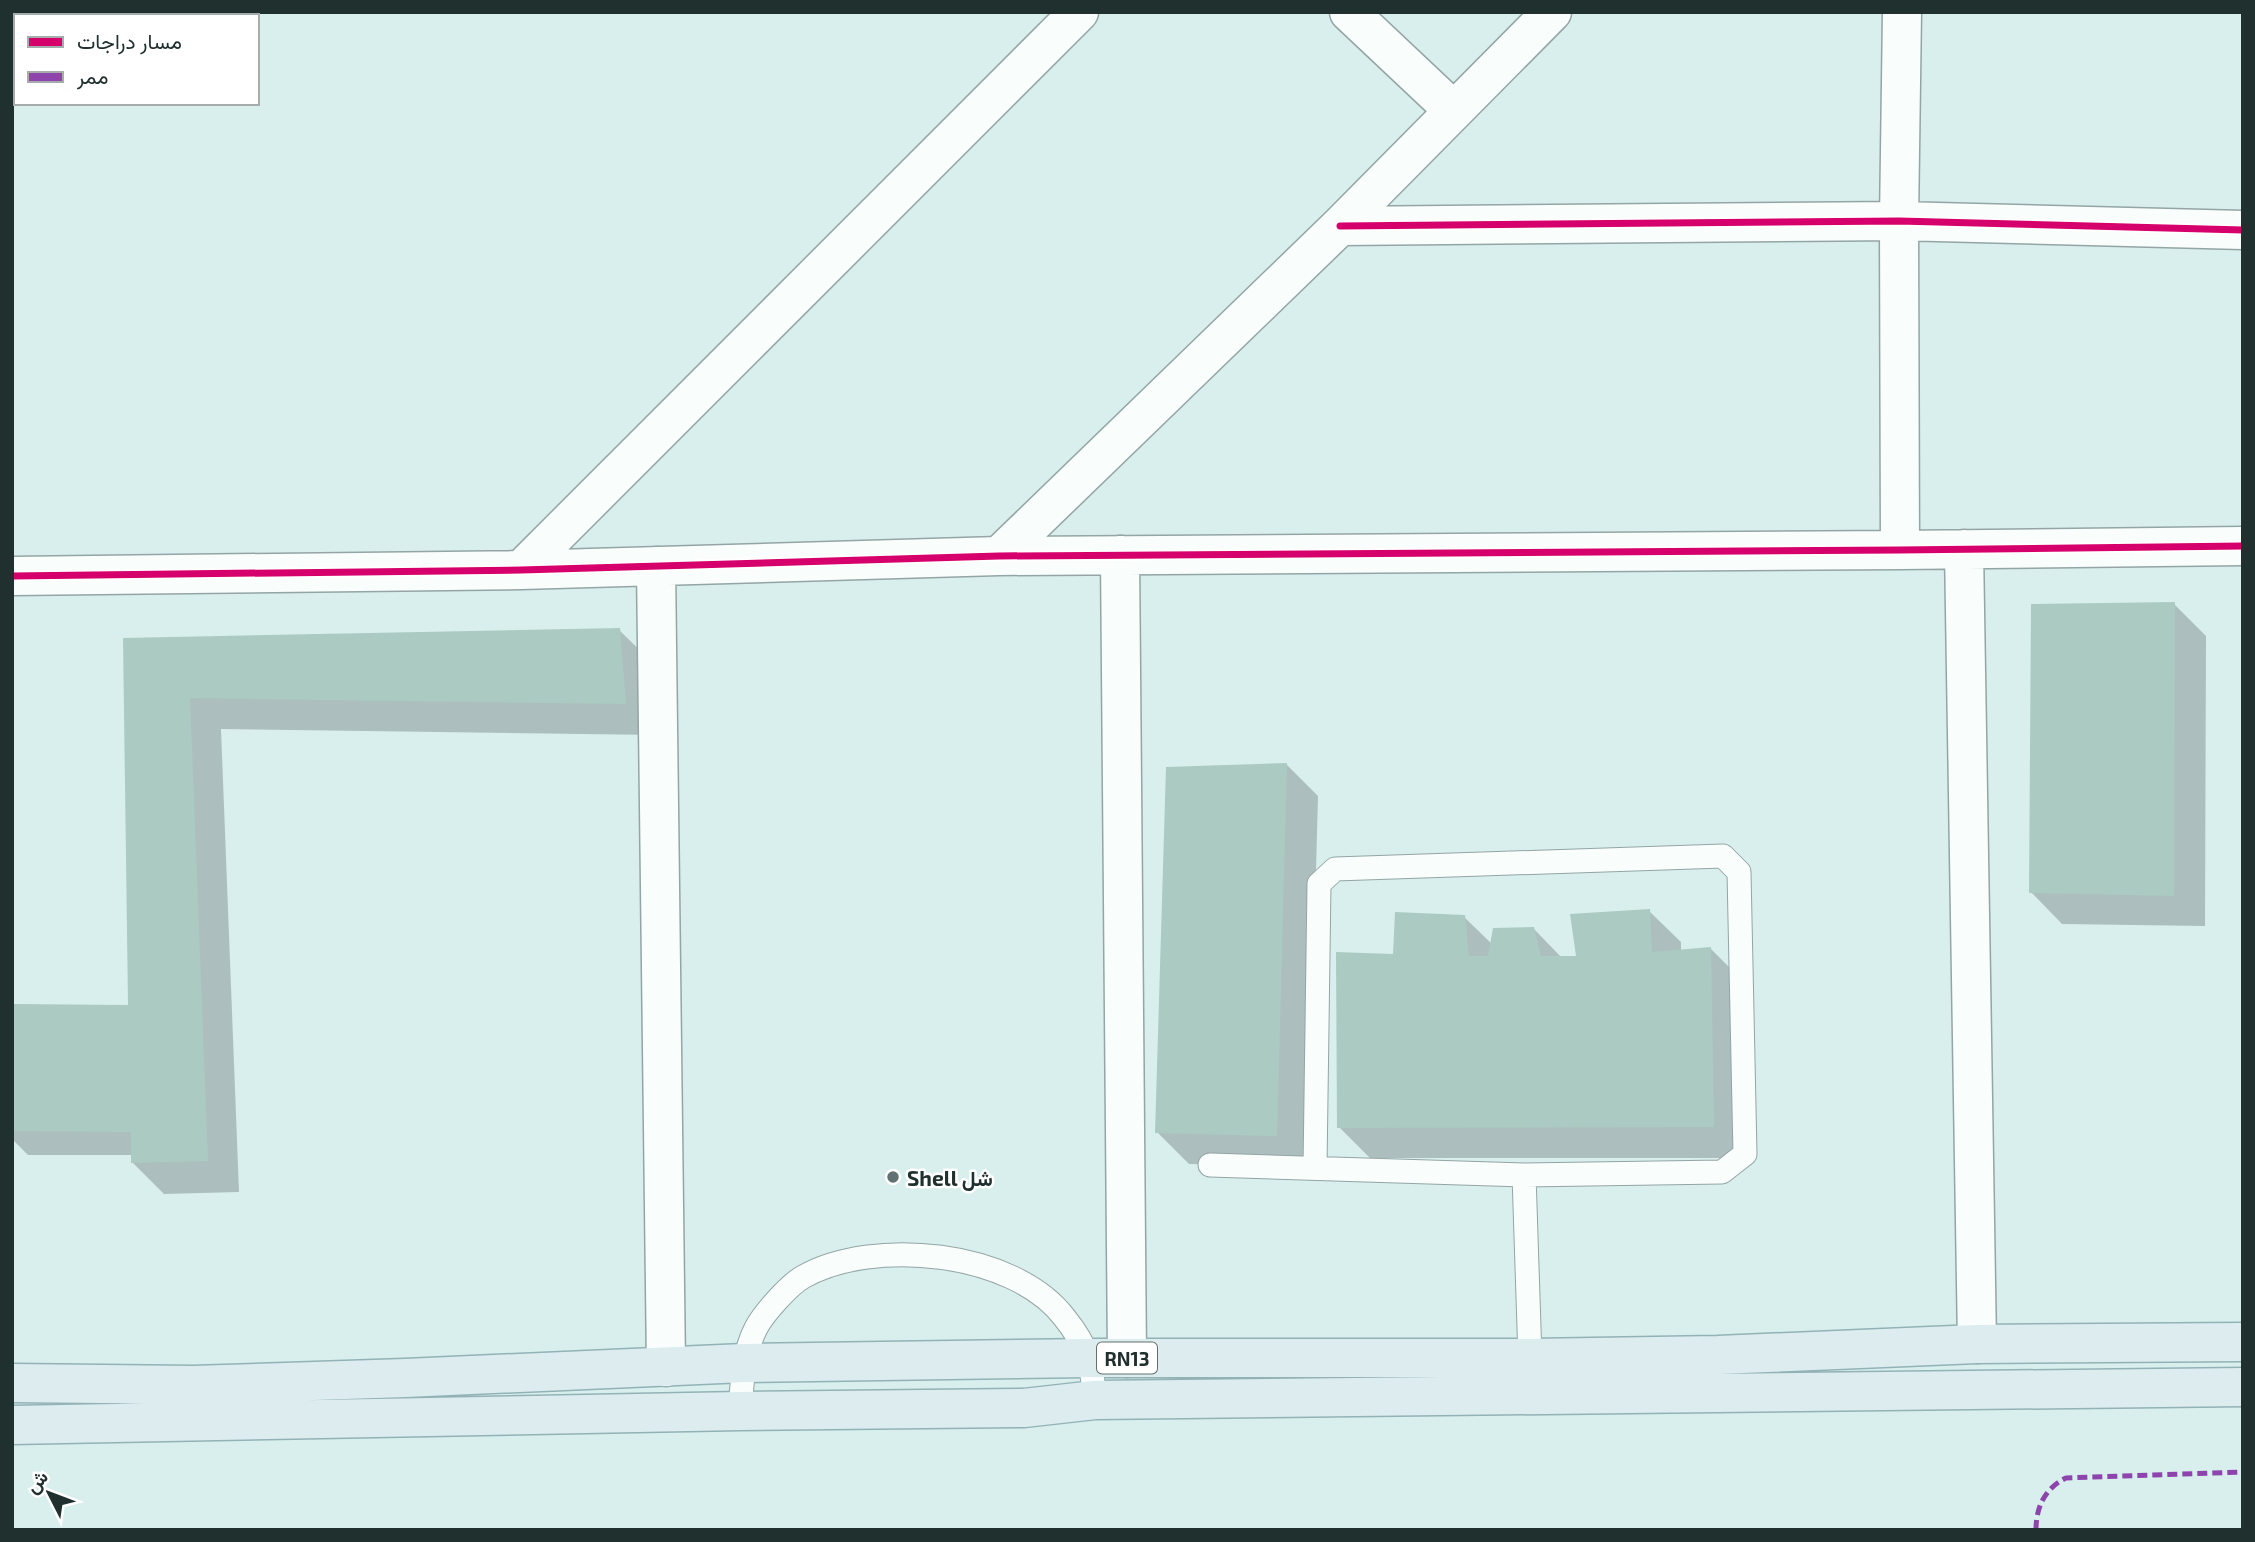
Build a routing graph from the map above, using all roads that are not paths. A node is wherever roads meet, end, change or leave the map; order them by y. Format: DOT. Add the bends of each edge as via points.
graph roads {
  1 [pos="1079,12"];
  2 [pos="1349,12"];
  3 [pos="1552,12"];
  4 [pos="1902,12"];
  5 [pos="1453,110"];
  6 [pos="1899,221"];
  7 [pos="1340,226"];
  8 [pos="2243,230"];
  9 [pos="2243,546"];
  10 [pos="1964,549"];
  11 [pos="1899,550"];
  12 [pos="1119,555"];
  13 [pos="999,556"];
  14 [pos="656,566"];
  15 [pos="521,570"];
  16 [pos="12,576"];
  17 [pos="1210,1165"];
  18 [pos="1315,1168"];
  19 [pos="1524,1175"];
  20 [pos="2243,1342"];
  21 [pos="1977,1344"];
  22 [pos="1088,1358"];
  23 [pos="1127,1358"];
  24 [pos="1530,1358"];
  25 [pos="744,1363"];
  26 [pos="666,1367"];
  27 [pos="12,1383"];
  28 [pos="2243,1387"];
  29 [pos="1095,1400"];
  30 [pos="740,1411"];
  31 [pos="12,1425"];
  1 -- 15 [label="street"];
  2 -- 5 [label="street"];
  3 -- 5 [label="street"];
  4 -- 6 [label="street"];
  5 -- 7 [label="street"];
  6 -- 7 [label="street"];
  6 -- 8 [label="street"];
  6 -- 11 [label="street"];
  7 -- 13 [label="street"];
  9 -- 10 [label="street"];
  10 -- 11 [label="street"];
  10 -- 21 [label="street"];
  11 -- 12 [label="street"];
  12 -- 13 [label="street"];
  12 -- 23 [label="street"];
  13 -- 14 [label="street"];
  14 -- 15 [label="street"];
  14 -- 26 [label="street"];
  15 -- 16 [label="street"];
  17 -- 18 [label="lane"];
  18 -- 19 [label="lane"];
  18 -- 19 [label="lane" via="1319,884 1335,869 1723,856 1739,872 1745,1154 1722,1172"];
  19 -- 24 [label="lane"];
  20 -- 21 [label="main road, RN13"];
  21 -- 24 [label="main road, RN13"];
  22 -- 23 [label="main road, RN13"];
  22 -- 25 [label="main road, RN13"];
  22 -- 25 [label="lane" via="1064,1317 1018,1279 988,1268 910,1254 844,1262 802,1278 757,1327"];
  22 -- 29 [label="lane"];
  23 -- 24 [label="main road, RN13"];
  25 -- 26 [label="main road, RN13"];
  25 -- 30 [label="lane"];
  26 -- 27 [label="main road, RN13" via="192,1385"];
  28 -- 29 [label="main road, RN13"];
  29 -- 30 [label="main road, RN13" via="1024,1408"];
  30 -- 31 [label="main road, RN13"];
}
